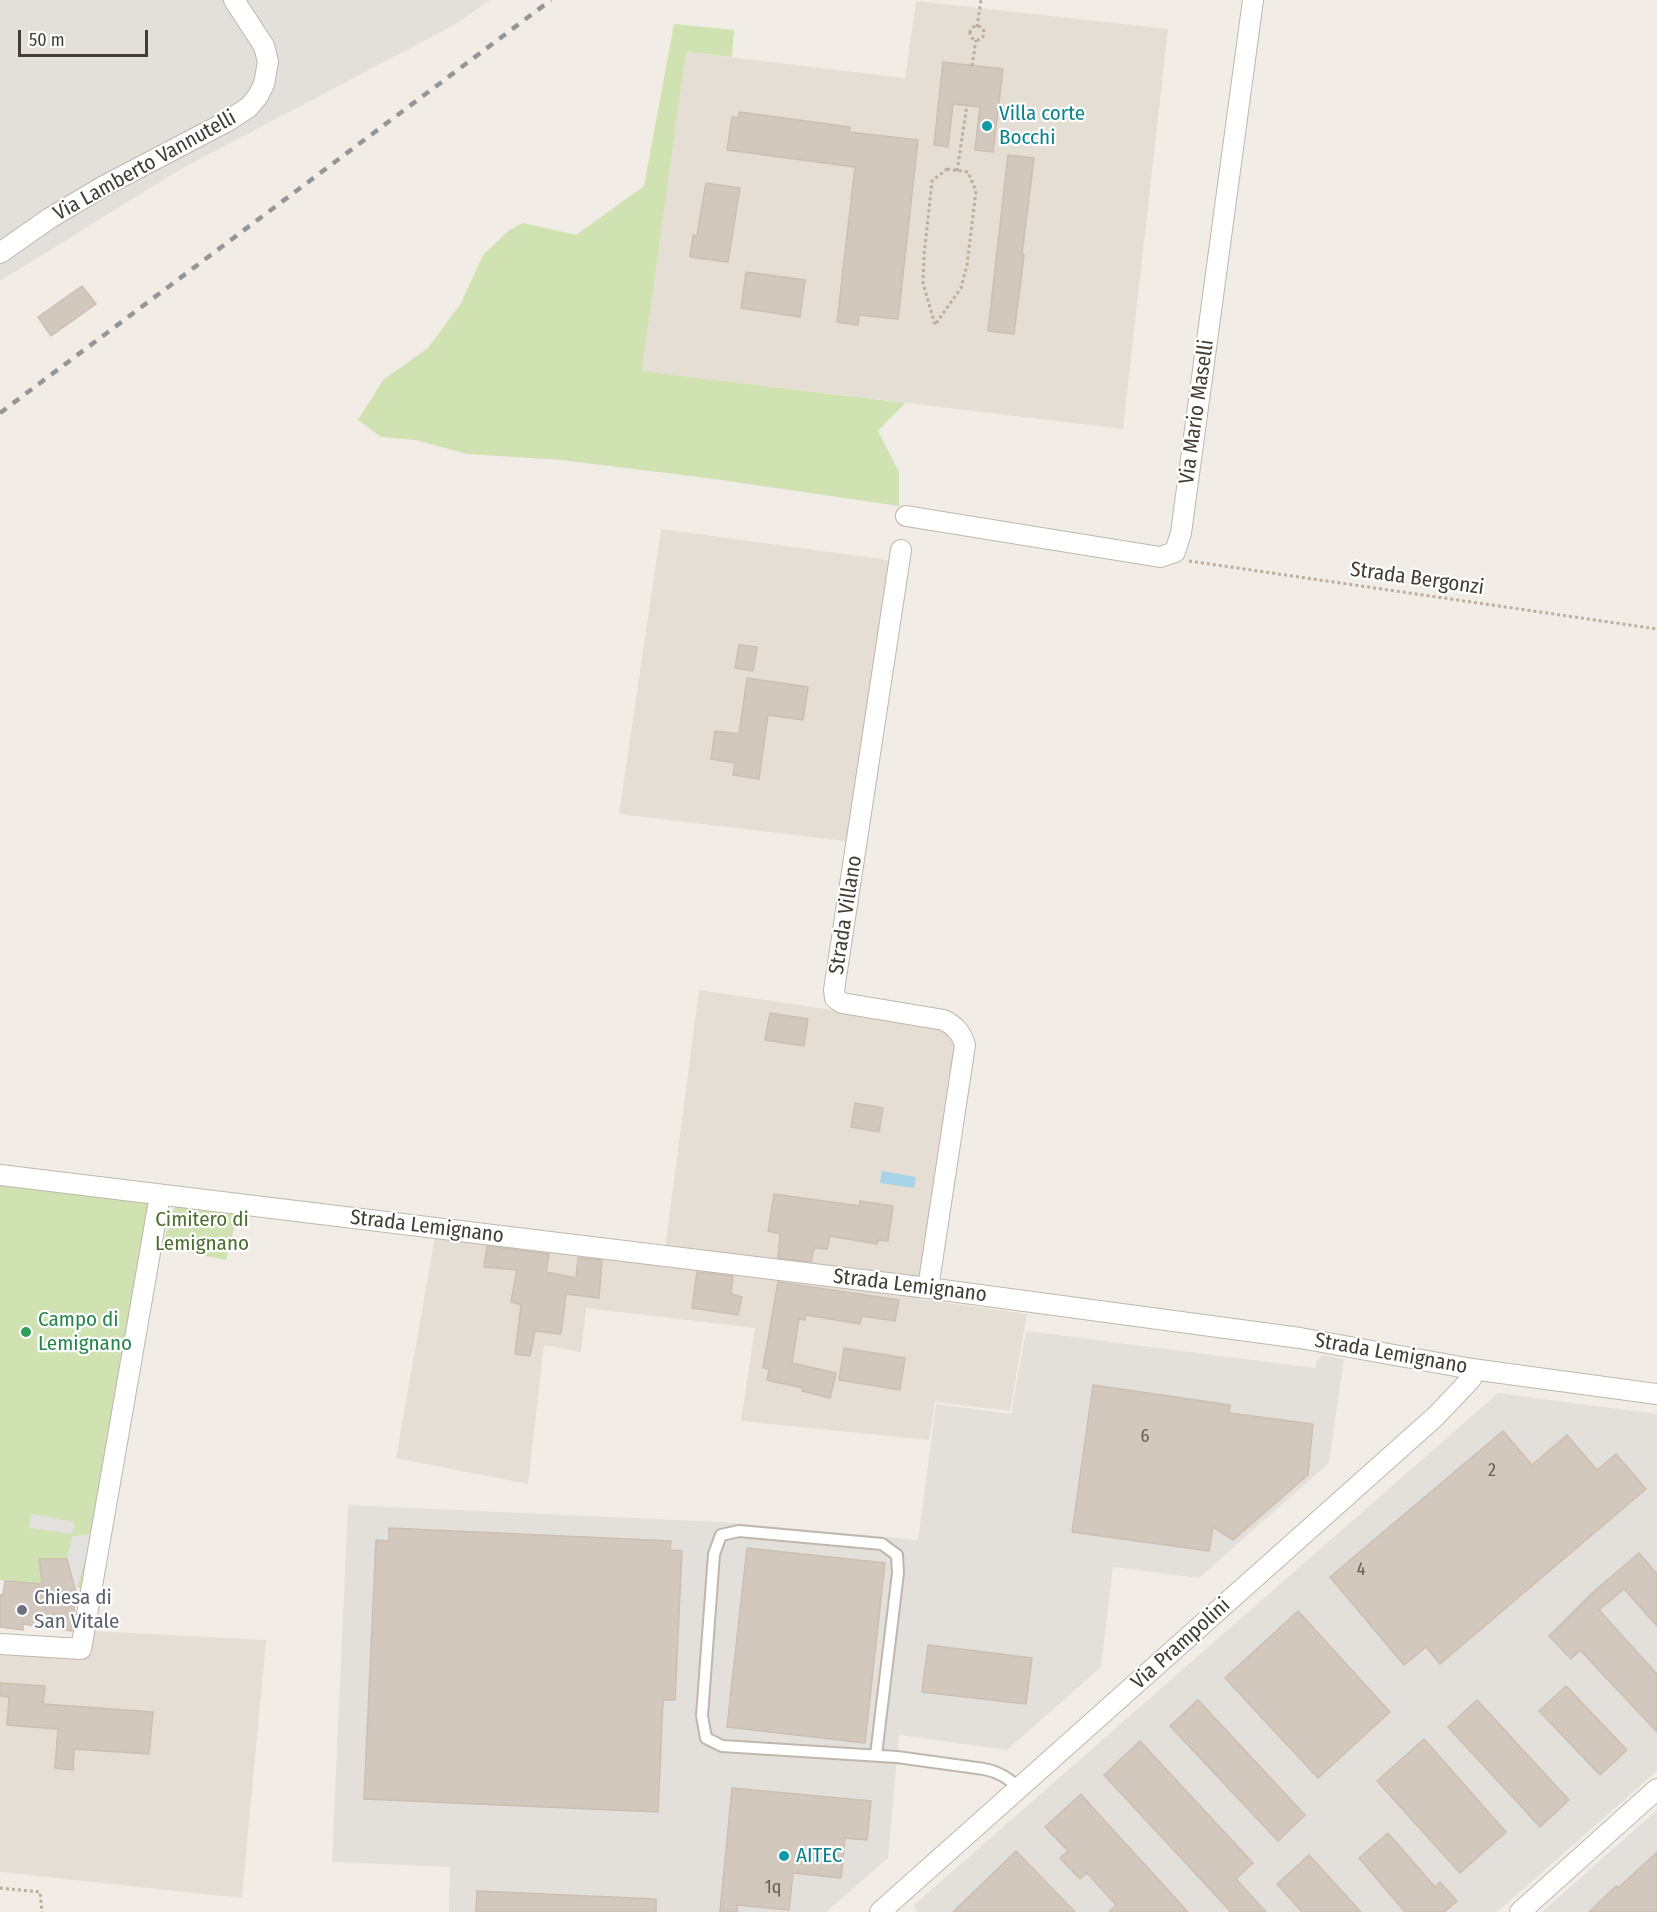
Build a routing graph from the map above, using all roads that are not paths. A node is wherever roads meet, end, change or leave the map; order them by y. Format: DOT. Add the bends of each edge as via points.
graph roads {
  1 [pos="234,0"];
  2 [pos="1253,0"];
  3 [pos="0,253"];
  4 [pos="906,516"];
  5 [pos="902,550"];
  6 [pos="0,1175"];
  7 [pos="160,1195"];
  8 [pos="928,1288"];
  9 [pos="1472,1369"];
  10 [pos="1657,1394"];
  11 [pos="0,1644"];
  12 [pos="876,1755"];
  13 [pos="1019,1788"];
  14 [pos="1657,1790"];
  15 [pos="880,1912"];
  16 [pos="1520,1912"];
  1 -- 3 [label="street, Via Lamberto Vannutelli" via="264,46 268,62 264,84 249,107 104,186"];
  2 -- 4 [label="street, Via Mario Maselli" via="1181,533 1175,552 1160,557"];
  5 -- 8 [label="street, Strada Villano" via="834,990 835,998 842,1003 944,1020 962,1035 965,1045"];
  6 -- 7 [label="street, Strada Lemignano"];
  7 -- 8 [label="street, Strada Lemignano"];
  7 -- 11 [label="street" via="81,1649"];
  8 -- 9 [label="street, Strada Lemignano" via="1300,1338"];
  9 -- 10 [label="street, Strada Lemignano"];
  9 -- 13 [label="street, Via Prampolini" via="1471,1379 1436,1416"];
  12 -- 12 [label="lane" via="722,1746 705,1738 702,1716 714,1554 721,1536 739,1531 882,1544 897,1555"];
  12 -- 13 [label="lane" via="984,1768 1008,1778"];
  13 -- 15 [label="street, Via Prampolini"];
  14 -- 16 [label="street"];
}
